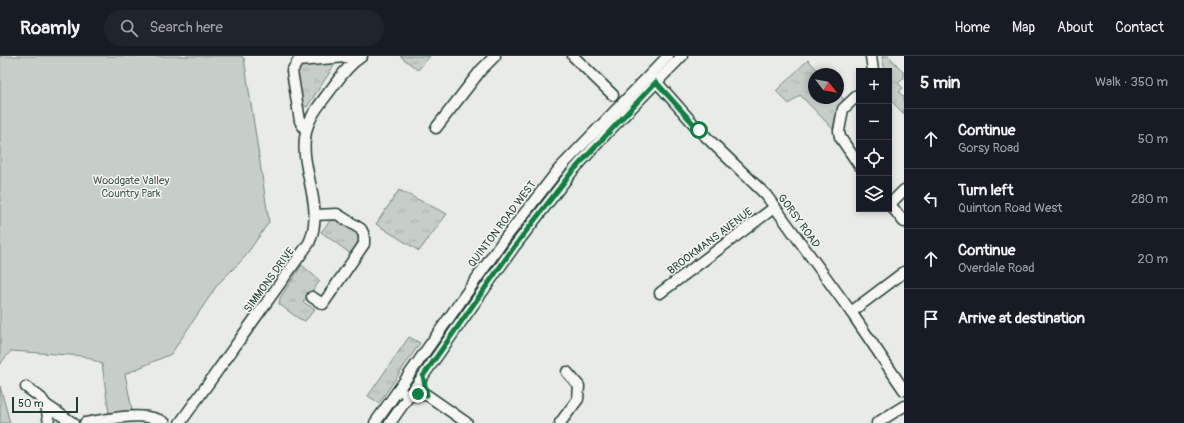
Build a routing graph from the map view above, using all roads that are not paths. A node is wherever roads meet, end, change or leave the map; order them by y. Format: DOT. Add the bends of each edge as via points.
graph roads {
  1 [pos="495,56"];
  2 [pos="573,56"];
  3 [pos="668,56"];
  4 [pos="682,56"];
  5 [pos="871,56"];
  6 [pos="360,57"];
  7 [pos="873,68"];
  8 [pos="656,82"];
  9 [pos="640,84"];
  10 [pos="631,93"];
  11 [pos="613,95"];
  12 [pos="856,97"];
  13 [pos="629,110"];
  14 [pos="610,115"];
  15 [pos="436,128"];
  16 [pos="306,131"];
  17 [pos="856,161"];
  18 [pos="904,190"];
  19 [pos="892,201"];
  20 [pos="775,207"];
  21 [pos="892,208"];
  22 [pos="315,215"];
  23 [pos="904,222"];
  24 [pos="904,272"];
  25 [pos="660,293"];
  26 [pos="312,296"];
  27 [pos="851,312"];
  28 [pos="412,369"];
  29 [pos="567,372"];
  30 [pos="423,376"];
  31 [pos="26,388"];
  32 [pos="399,389"];
  33 [pos="904,390"];
  34 [pos="427,395"];
  35 [pos="409,396"];
  36 [pos="46,404"];
  37 [pos="904,406"];
  38 [pos="49,423"];
  39 [pos="73,423"];
  40 [pos="85,423"];
  41 [pos="166,423"];
  42 [pos="180,423"];
  43 [pos="375,423"];
  44 [pos="390,423"];
  45 [pos="467,423"];
  46 [pos="560,423"];
  47 [pos="877,423"];
  1 -- 15 [label="street"];
  2 -- 11 [label="street"];
  3 -- 9 [label="street, QUINTON ROAD WEST"];
  4 -- 8 [label="street"];
  5 -- 7 [label="street"];
  6 -- 16 [label="street, SIMMONS DRIVE" via="343,73 315,112"];
  6 -- 16 [label="street, SIMMONS DRIVE" via="298,61 292,71 300,121"];
  8 -- 9 [label="street" via="652,78 645,84"];
  8 -- 13 [label="street"];
  8 -- 20 [label="street, GORSY ROAD"];
  9 -- 10 [label="street, QUINTON ROAD WEST"];
  10 -- 11 [label="street"];
  10 -- 14 [label="street, QUINTON ROAD WEST"];
  11 -- 14 [label="street"];
  12 -- 17 [label="street" via="843,109 839,131 840,137"];
  13 -- 14 [label="street" via="624,110 614,120"];
  13 -- 30 [label="street" via="571,173 514,247"];
  14 -- 28 [label="street, QUINTON ROAD WEST" via="559,169 503,241"];
  16 -- 22 [label="street, SIMMONS DRIVE" via="306,151"];
  18 -- 19 [label="street"];
  20 -- 25 [label="street, BROOKMANS AVENUE"];
  20 -- 27 [label="street, GORSY ROAD"];
  21 -- 23 [label="street"];
  22 -- 26 [label="street" via="337,214 361,229 364,244 322,304"];
  22 -- 42 [label="street, SIMMONS DRIVE" via="314,234 306,248"];
  24 -- 27 [label="street"];
  27 -- 33 [label="street, GORSY ROAD"];
  28 -- 30 [label="street"];
  28 -- 32 [label="street, QUINTON ROAD WEST"];
  29 -- 46 [label="street" via="579,386 578,399"];
  30 -- 34 [label="street"];
  30 -- 35 [label="street"];
  31 -- 36 [label="street"];
  32 -- 35 [label="street"];
  32 -- 43 [label="street, QUINTON ROAD WEST"];
  34 -- 35 [label="street"];
  34 -- 45 [label="street"];
  35 -- 44 [label="street"];
  36 -- 38 [label="street"];
  36 -- 39 [label="street"];
  37 -- 47 [label="street"];
  40 -- 41 [label="street" via="152,416"];
}
